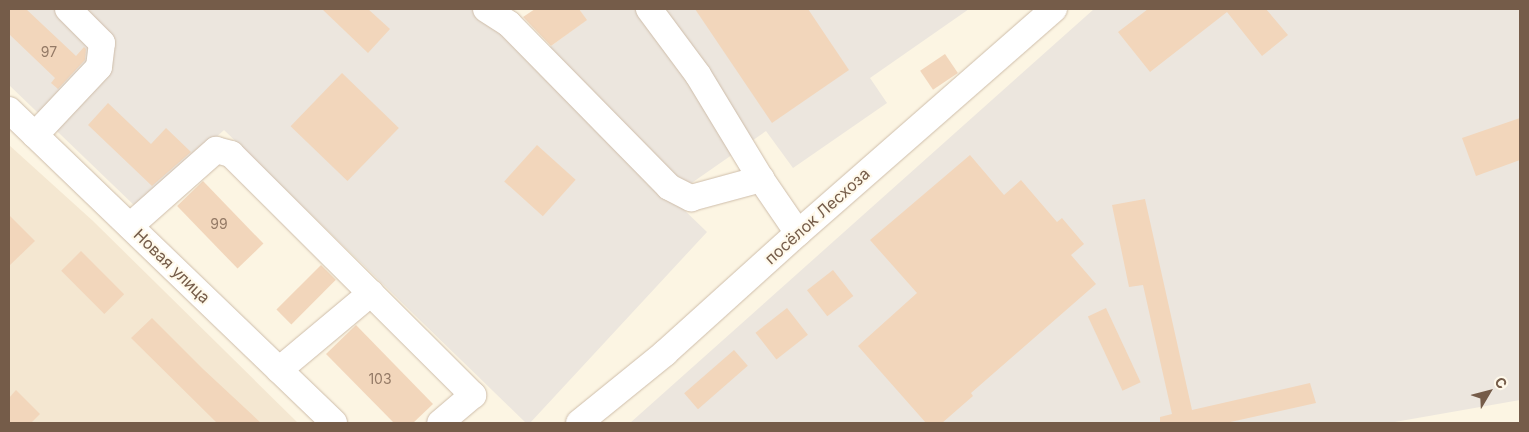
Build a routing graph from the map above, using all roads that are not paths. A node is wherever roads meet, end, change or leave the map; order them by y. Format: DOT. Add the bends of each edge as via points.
graph roads {
  1 [pos="68,9"];
  2 [pos="486,9"];
  3 [pos="649,9"];
  4 [pos="1054,9"];
  5 [pos="10,115"];
  6 [pos="35,135"];
  7 [pos="761,179"];
  8 [pos="130,226"];
  9 [pos="798,232"];
  10 [pos="371,293"];
  11 [pos="279,370"];
  12 [pos="334,423"];
  13 [pos="440,423"];
  14 [pos="579,423"];
  1 -- 6 [label="street" via="102,43 99,67"];
  2 -- 7 [label="street" via="509,24 669,187 691,198"];
  3 -- 7 [label="street" via="698,75"];
  4 -- 9 [label="street, посёлок Лесхоза"];
  5 -- 6 [label="street, Новая улица"];
  6 -- 8 [label="street, Новая улица"];
  7 -- 9 [label="street"];
  8 -- 10 [label="street" via="216,150 231,154"];
  8 -- 11 [label="street, Новая улица"];
  9 -- 14 [label="street, посёлок Лесхоза" via="665,353"];
  10 -- 11 [label="street"];
  10 -- 13 [label="street" via="473,395"];
  11 -- 12 [label="street, Новая улица"];
}
